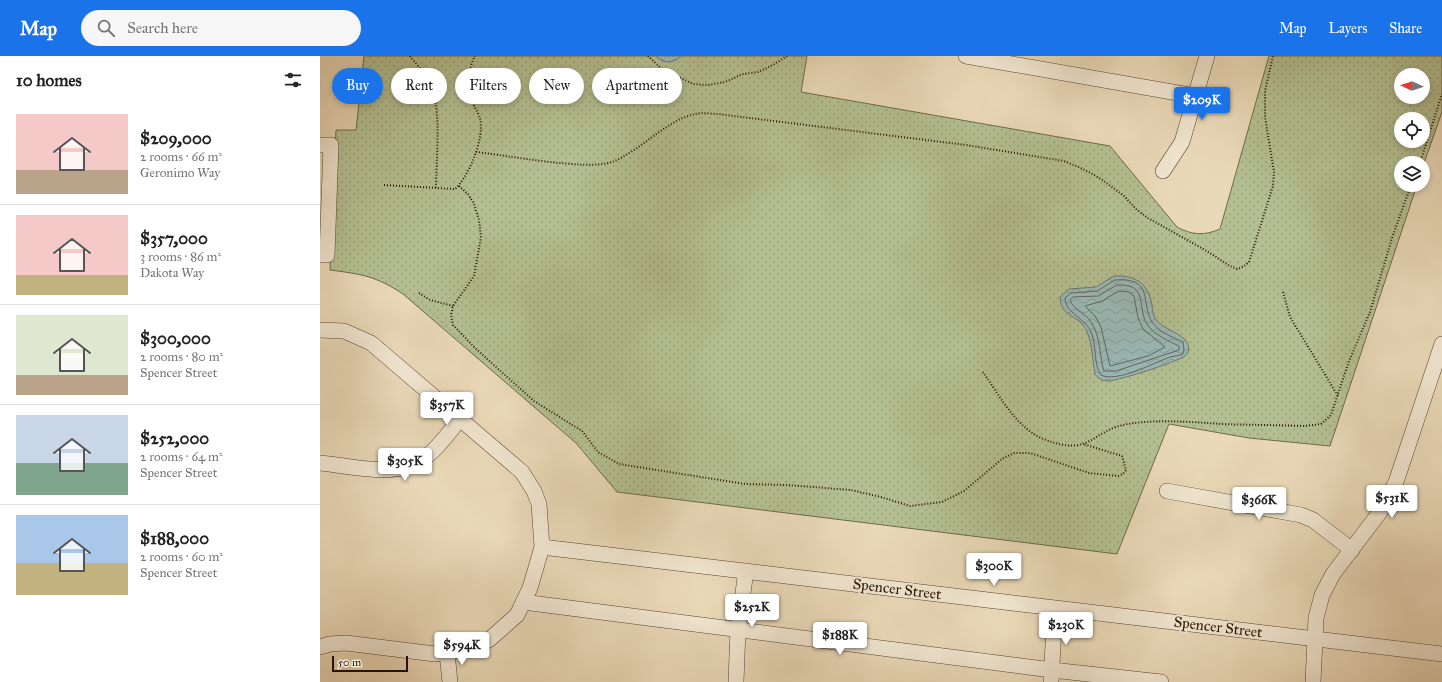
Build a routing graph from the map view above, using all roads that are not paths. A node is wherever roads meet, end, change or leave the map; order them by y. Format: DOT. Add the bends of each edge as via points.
graph roads {
  1 [pos="966,56"];
  2 [pos="1207,56"];
  3 [pos="1021,61"];
  4 [pos="1195,96"];
  5 [pos="320,145"];
  6 [pos="1163,170"];
  7 [pos="320,255"];
  8 [pos="320,330"];
  9 [pos="1442,344"];
  10 [pos="460,419"];
  11 [pos="320,463"];
  12 [pos="1167,491"];
  13 [pos="542,547"];
  14 [pos="1352,550"];
  15 [pos="746,571"];
  16 [pos="523,602"];
  17 [pos="1055,608"];
  18 [pos="738,629"];
  19 [pos="1315,639"];
  20 [pos="320,647"];
  21 [pos="447,653"];
  22 [pos="1442,654"];
  23 [pos="1052,676"];
  24 [pos="450,682"];
  25 [pos="736,682"];
  26 [pos="1161,682"];
  27 [pos="1313,682"];
  1 -- 3 [label="street"];
  2 -- 4 [label="street"];
  3 -- 4 [label="street"];
  4 -- 6 [label="street" via="1182,142"];
  5 -- 7 [label="street" via="331,145 327,255"];
  8 -- 10 [label="street" via="344,331 371,343"];
  9 -- 14 [label="street" via="1396,482 1380,512"];
  10 -- 11 [label="street" via="427,456 409,467 394,471"];
  10 -- 13 [label="street" via="522,472 539,504"];
  12 -- 14 [label="street" via="1301,515 1313,520"];
  13 -- 15 [label="street, Spencer Street"];
  13 -- 16 [label="street" via="530,588"];
  14 -- 19 [label="street" via="1333,574 1322,595 1316,618"];
  15 -- 17 [label="street, Spencer Street"];
  15 -- 18 [label="street"];
  16 -- 18 [label="street"];
  16 -- 21 [label="street" via="517,615 490,640 474,648"];
  17 -- 19 [label="street, Spencer Street"];
  17 -- 23 [label="street"];
  18 -- 23 [label="street"];
  18 -- 25 [label="street"];
  19 -- 22 [label="street, Spencer Street"];
  19 -- 27 [label="street"];
  20 -- 21 [label="street" via="346,643 435,654"];
  21 -- 24 [label="street"];
  23 -- 26 [label="street"];
}
